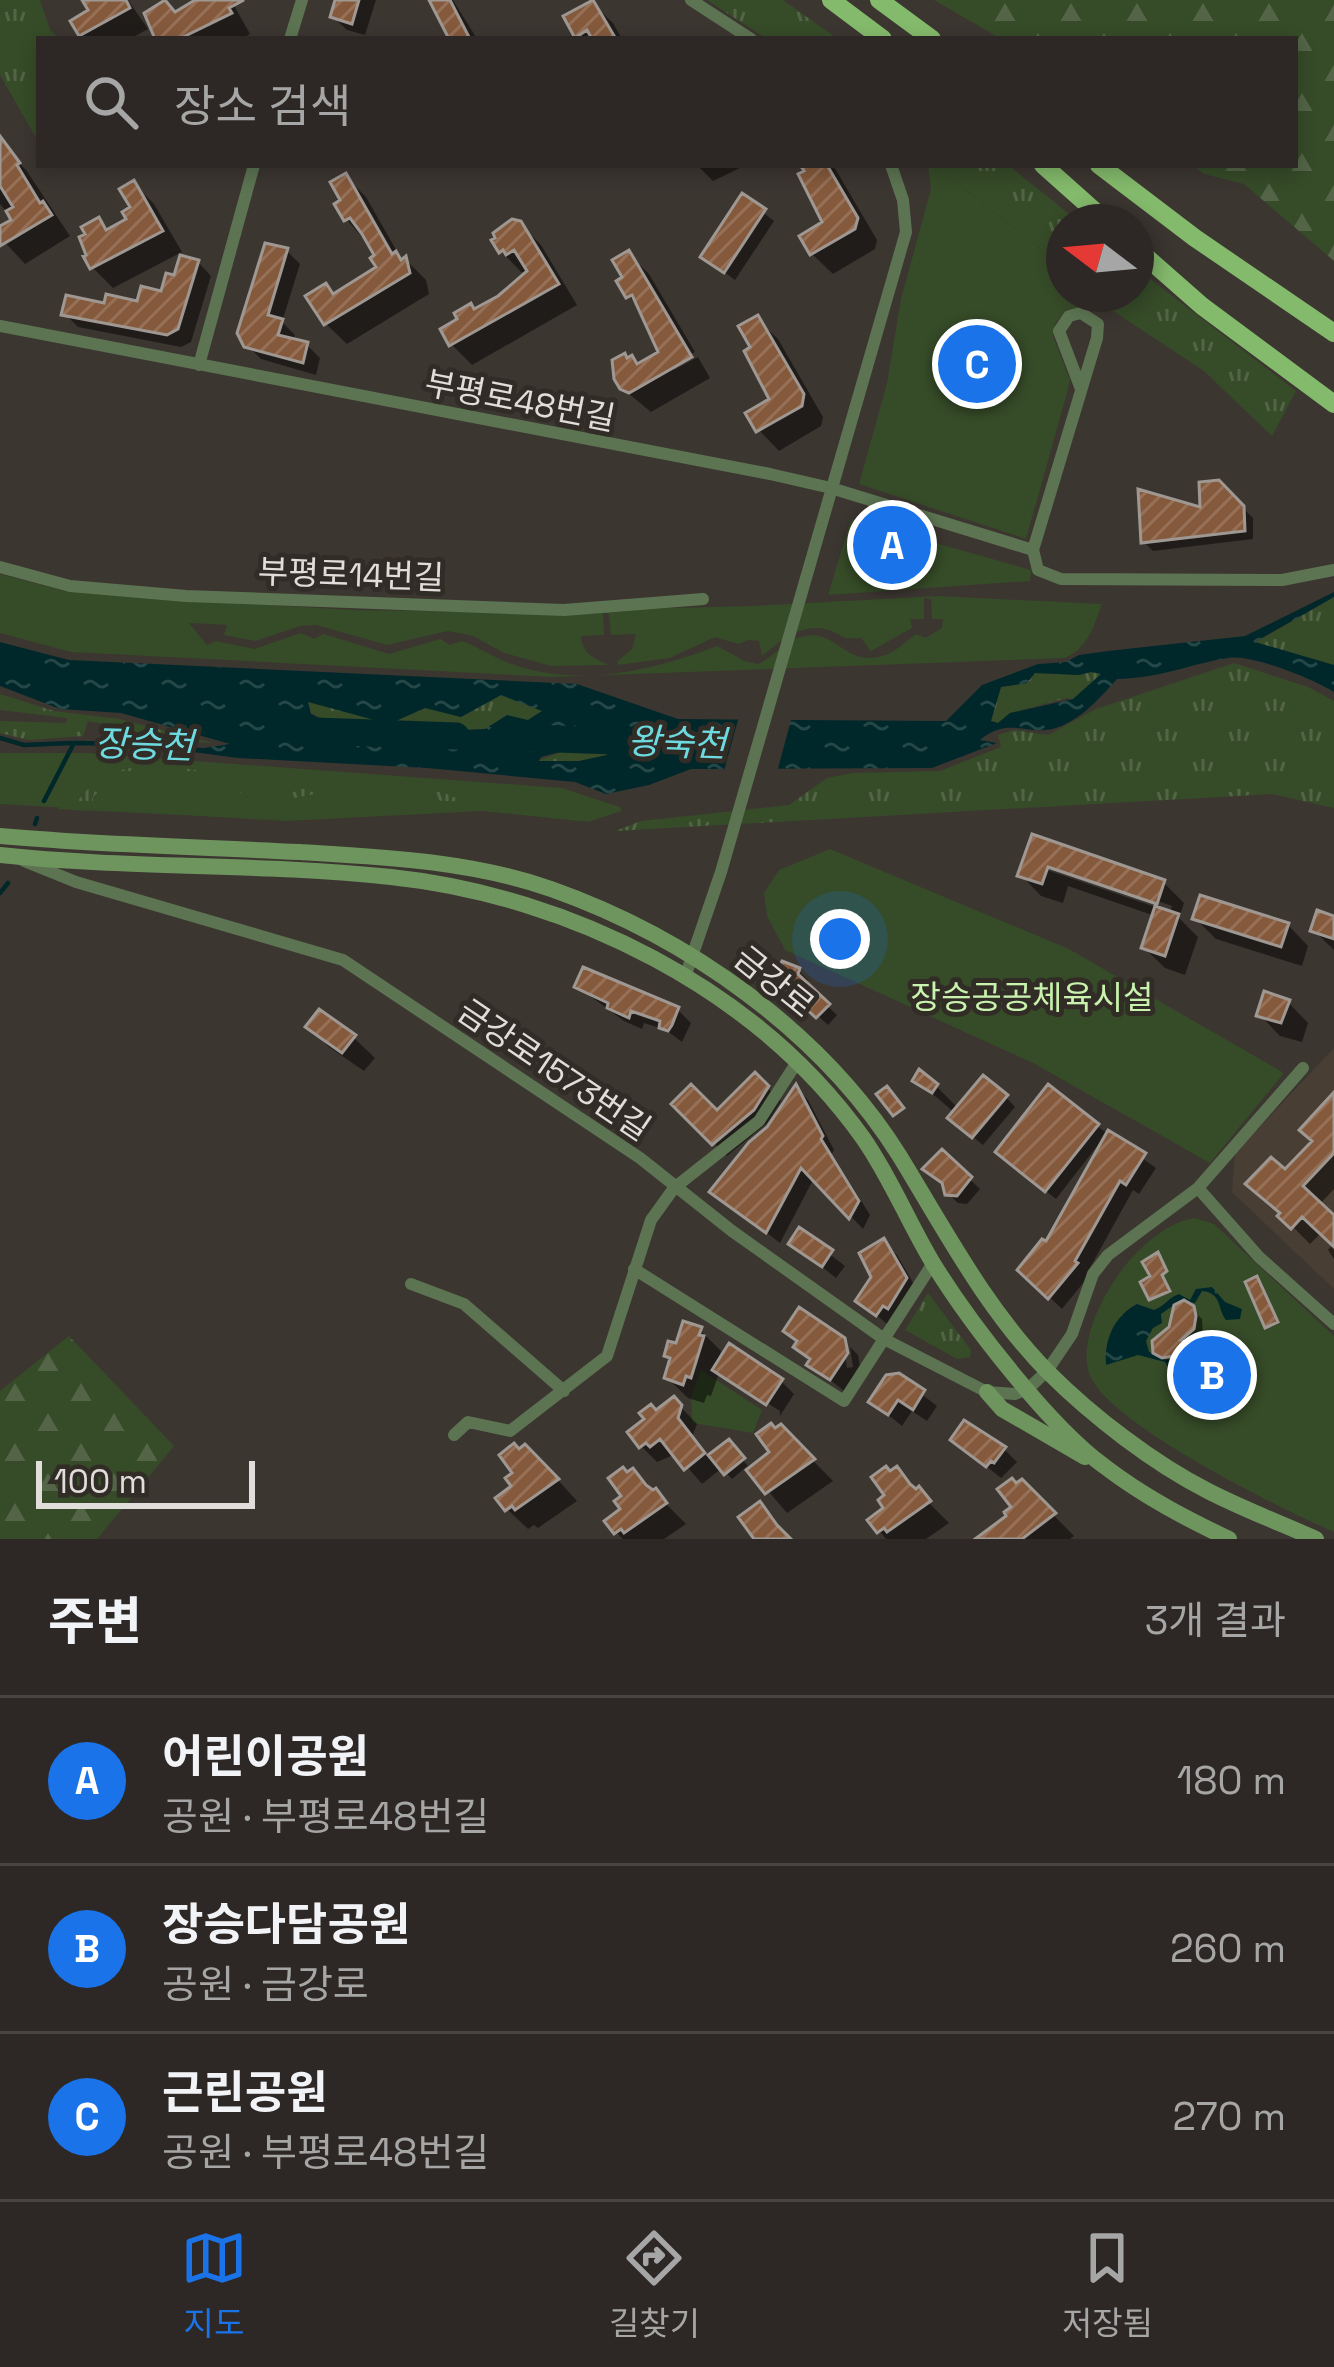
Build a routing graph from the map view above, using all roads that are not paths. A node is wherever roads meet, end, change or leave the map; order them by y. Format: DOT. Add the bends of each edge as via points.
graph roads {
  1 [pos="302,0"];
  2 [pos="691,0"];
  3 [pos="879,0"];
  4 [pos="833,2"];
  5 [pos="291,36"];
  6 [pos="747,36"];
  7 [pos="879,36"];
  8 [pos="928,36"];
  9 [pos="253,168"];
  10 [pos="892,168"];
  11 [pos="1045,168"];
  12 [pos="1103,168"];
  13 [pos="1086,204"];
  14 [pos="1154,264"];
  15 [pos="0,326"];
  16 [pos="1334,333"];
  17 [pos="200,364"];
  18 [pos="1081,389"];
  19 [pos="1334,404"];
  20 [pos="830,488"];
  21 [pos="1033,550"];
  22 [pos="0,567"];
  23 [pos="1334,570"];
  24 [pos="703,599"];
  25 [pos="0,836"];
  26 [pos="6,856"];
  27 [pos="693,956"];
  28 [pos="685,977"];
  29 [pos="797,1062"];
  30 [pos="1303,1068"];
  31 [pos="674,1188"];
  32 [pos="1198,1188"];
  33 [pos="933,1263"];
  34 [pos="634,1269"];
  35 [pos="411,1284"];
  36 [pos="1334,1324"];
  37 [pos="884,1339"];
  38 [pos="1047,1370"];
  39 [pos="1029,1388"];
  40 [pos="564,1391"];
  41 [pos="987,1392"];
  42 [pos="454,1435"];
  43 [pos="1099,1463"];
  44 [pos="1194,1532"];
  45 [pos="1229,1539"];
  46 [pos="1316,1539"];
  1 -- 5 [label="street"];
  2 -- 6 [label="street"];
  3 -- 8 [label="highway"];
  4 -- 7 [label="highway"];
  9 -- 17 [label="street"];
  10 -- 20 [label="street" via="906,232"];
  11 -- 13 [label="highway"];
  12 -- 16 [label="highway"];
  14 -- 19 [label="highway"];
  15 -- 17 [label="street, 부평로48번길"];
  17 -- 20 [label="street, 부평로48번길"];
  18 -- 18 [label="street" via="1098,324 1081,313 1060,332"];
  18 -- 21 [label="street"];
  20 -- 21 [label="street, 부평로48번길"];
  20 -- 27 [label="street"];
  21 -- 23 [label="street" via="1037,571 1061,579 1282,580"];
  22 -- 24 [label="street, 부평로14번길" via="70,586 185,596 564,610"];
  25 -- 27 [label="main road, 금강로" via="463,867 548,888"];
  26 -- 28 [label="main road, 금강로" via="392,877 484,892 585,926"];
  26 -- 31 [label="street, 금강로1573번길" via="343,960"];
  27 -- 28 [label="street"];
  27 -- 38 [label="main road, 금강로" via="773,1016 864,1109 983,1294"];
  28 -- 29 [label="main road, 금강로"];
  29 -- 31 [label="street" via="759,1121"];
  29 -- 33 [label="main road, 금강로" via="862,1137"];
  30 -- 32 [label="street"];
  31 -- 34 [label="street" via="651,1220"];
  31 -- 37 [label="street, 금강로1573번길"];
  32 -- 36 [label="street"];
  32 -- 38 [label="street" via="1108,1255"];
  33 -- 37 [label="street"];
  33 -- 39 [label="main road, 금강로"];
  34 -- 37 [label="street" via="844,1401"];
  34 -- 40 [label="street" via="607,1355"];
  35 -- 40 [label="street" via="464,1304"];
  37 -- 41 [label="street, 금강로1573번길"];
  38 -- 39 [label="street"];
  38 -- 46 [label="main road, 금강로" via="1100,1419 1205,1490"];
  39 -- 41 [label="street"];
  39 -- 43 [label="main road, 금강로"];
  40 -- 42 [label="street" via="510,1431 468,1422"];
  41 -- 43 [label="main road" via="1016,1418"];
  43 -- 44 [label="main road, 금강로"];
  44 -- 45 [label="main road, 금강로"];
}
